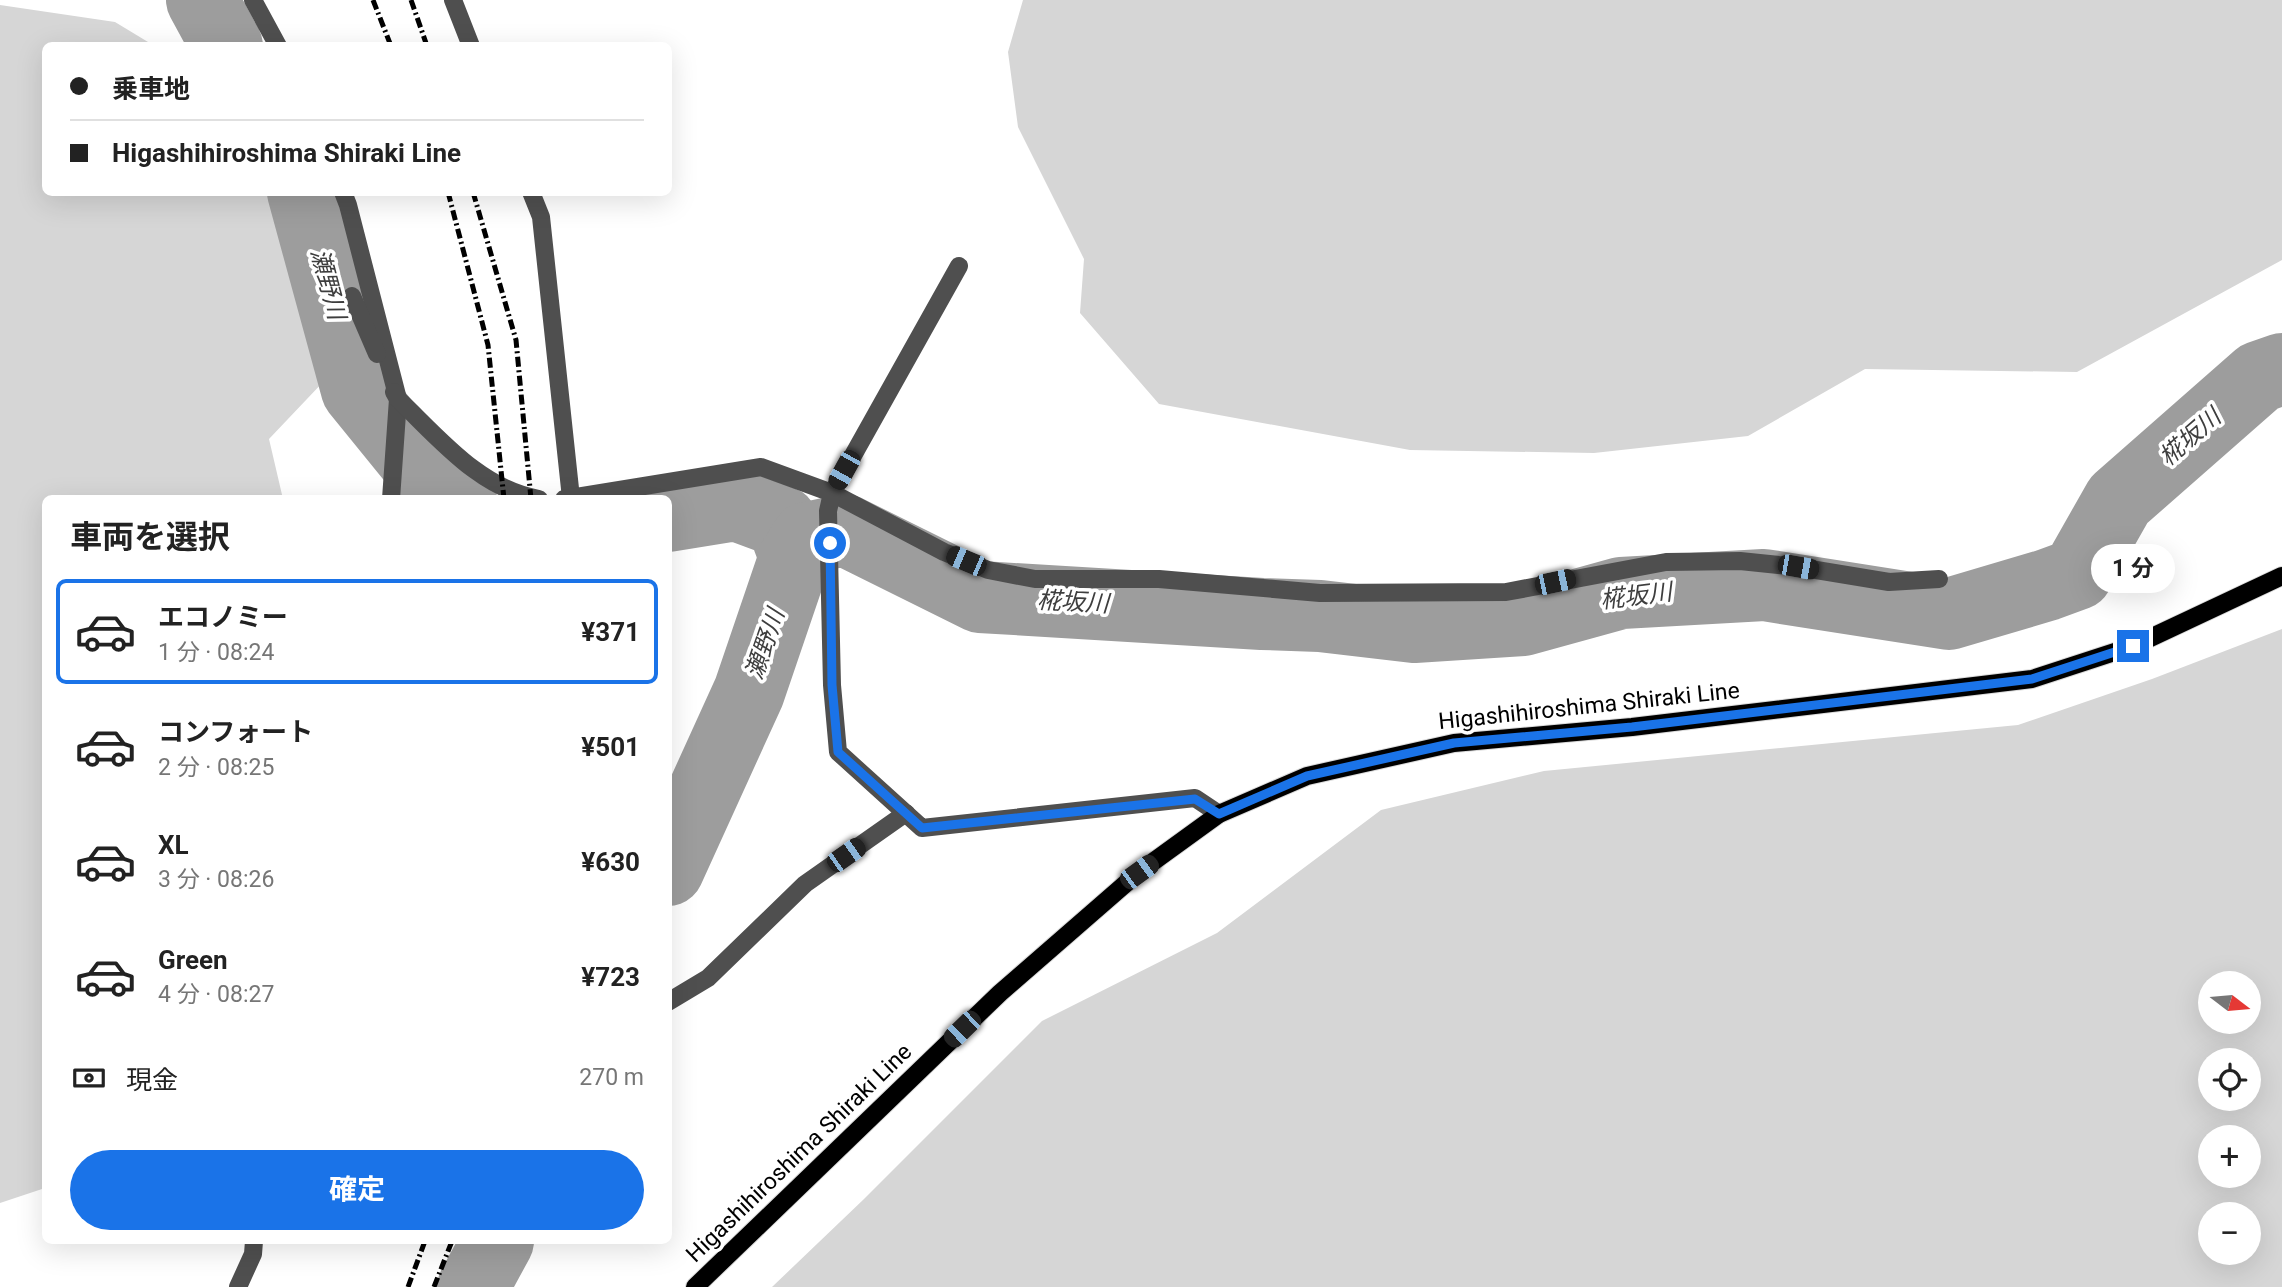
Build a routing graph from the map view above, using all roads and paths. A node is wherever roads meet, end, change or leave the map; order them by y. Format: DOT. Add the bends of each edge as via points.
graph roads {
  1 [pos="253,0"];
  2 [pos="453,0"];
  3 [pos="276,42"];
  4 [pos="469,42"];
  5 [pos="345,196"];
  6 [pos="533,196"];
  7 [pos="959,266"];
  8 [pos="352,296"];
  9 [pos="397,407"];
  10 [pos="391,491"];
  11 [pos="519,495"];
  12 [pos="568,495"];
  13 [pos="587,495"];
  14 [pos="830,502"];
  15 [pos="2282,576"];
  16 [pos="1939,579"];
  17 [pos="906,813"];
  18 [pos="1219,814"];
  19 [pos="672,1000"];
  20 [pos="254,1244"];
  21 [pos="238,1287"];
  22 [pos="695,1287"];
  1 -- 3 [label="street"];
  2 -- 4 [label="street"];
  5 -- 9 [label="street"];
  6 -- 12 [label="street" via="541,217"];
  7 -- 14 [label="street"];
  8 -- 9 [label="street"];
  9 -- 10 [label="street"];
  9 -- 11 [label="street" via="473,470"];
  13 -- 14 [label="street" via="761,467"];
  14 -- 16 [label="street" via="988,570 1035,579 1159,579 1320,593 1506,592 1666,562 1740,561 1889,582"];
  14 -- 17 [label="street" via="832,685 838,752"];
  15 -- 18 [label="main road, Higashihiroshima Shiraki Line" via="2133,646 2032,679 1632,727 1454,743 1307,776"];
  17 -- 18 [label="street" via="922,828 1195,799"];
  17 -- 19 [label="street" via="805,884 708,978"];
  18 -- 22 [label="main road, Higashihiroshima Shiraki Line" via="1139,872 1000,993"];
  20 -- 21 [label="street"];
}
